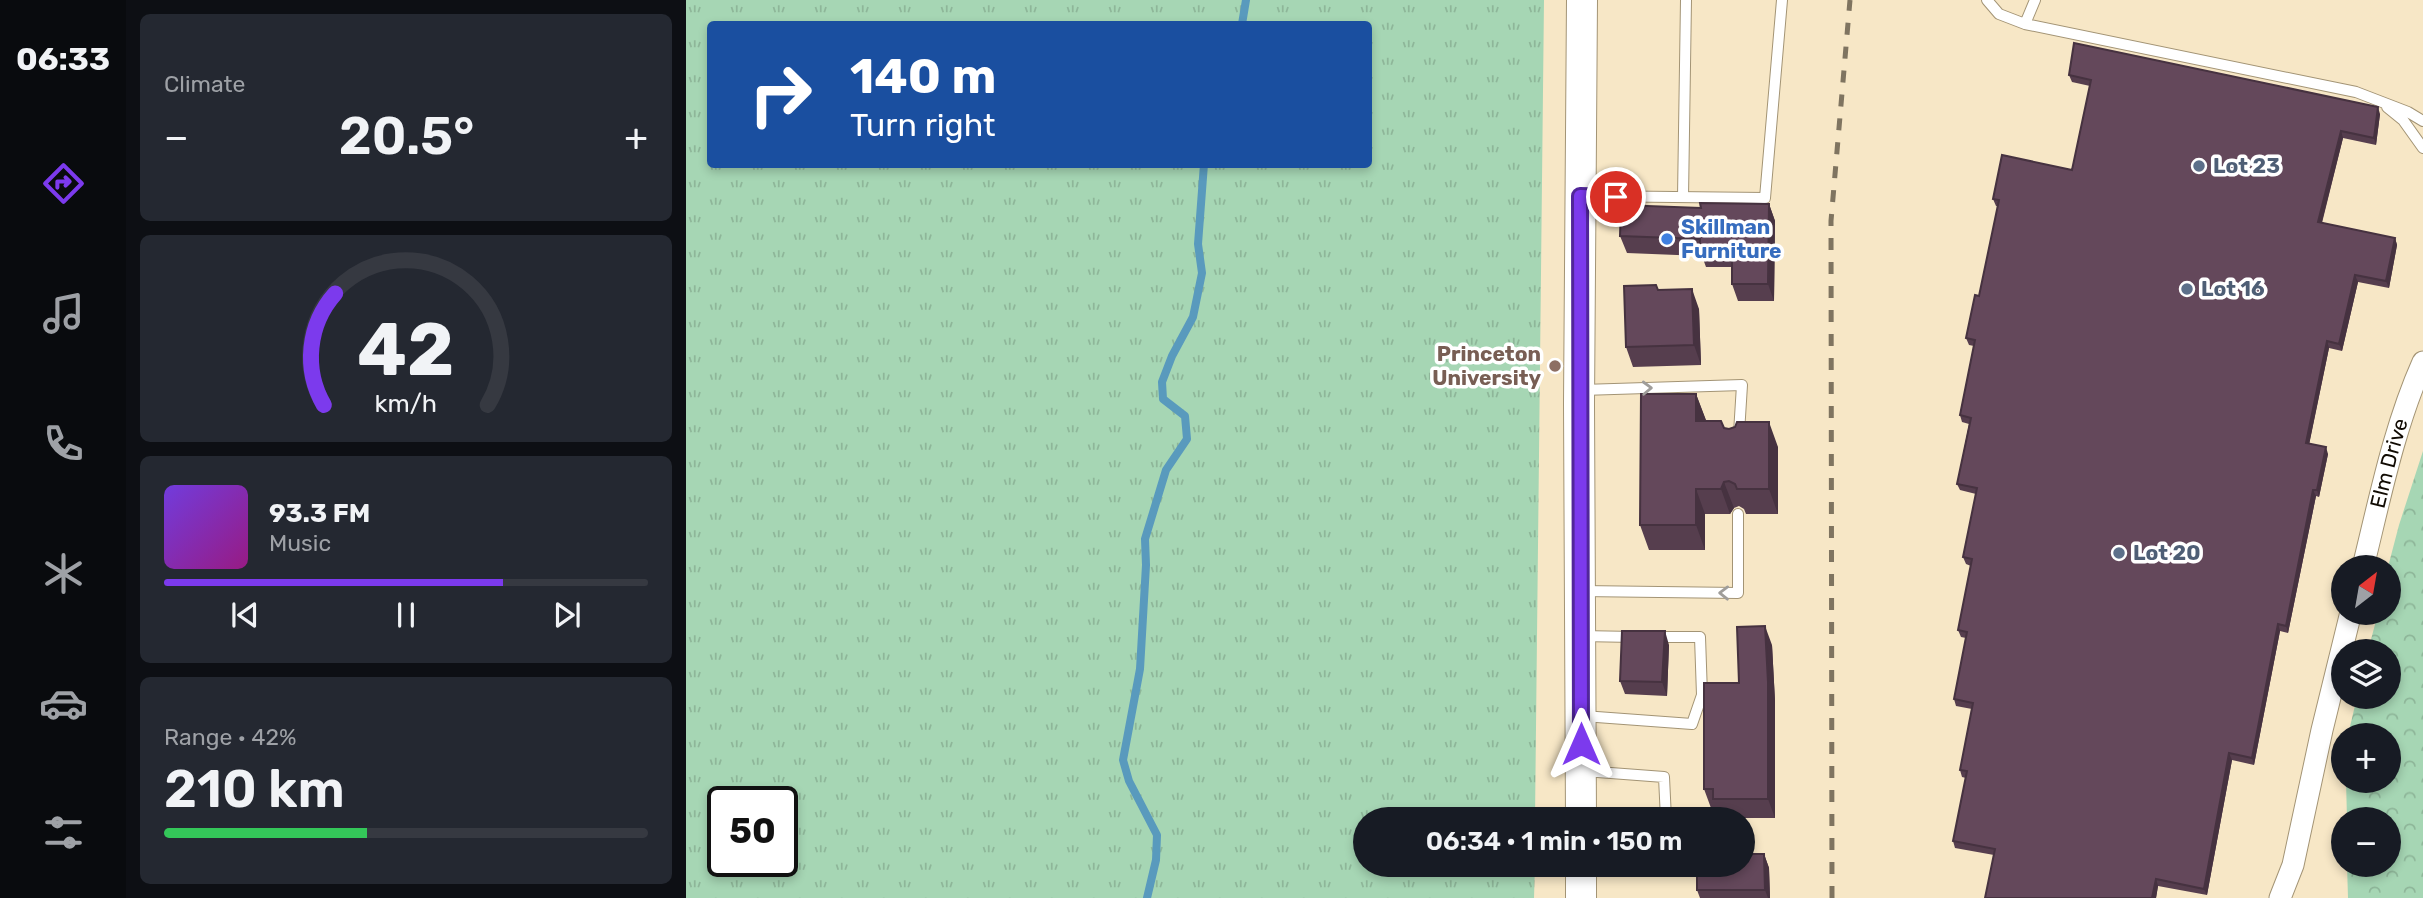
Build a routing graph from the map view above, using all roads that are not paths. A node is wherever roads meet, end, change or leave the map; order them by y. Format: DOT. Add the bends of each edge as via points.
graph roads {
  1 [pos="1582,0"];
  2 [pos="1686,0"];
  3 [pos="1782,0"];
  4 [pos="1987,0"];
  5 [pos="2035,0"];
  6 [pos="2025,24"];
  7 [pos="2373,97"];
  8 [pos="2423,121"];
  9 [pos="2423,148"];
  10 [pos="1580,196"];
  11 [pos="1683,197"];
  12 [pos="2423,362"];
  13 [pos="1579,390"];
  14 [pos="1738,447"];
  15 [pos="1738,514"];
  16 [pos="2366,555"];
  17 [pos="1580,591"];
  18 [pos="2348,625"];
  19 [pos="1580,636"];
  20 [pos="1581,716"];
  21 [pos="1581,771"];
  22 [pos="1581,807"];
  23 [pos="1665,807"];
  24 [pos="2293,865"];
  25 [pos="1581,877"];
  26 [pos="1581,898"];
  27 [pos="2280,898"];
  28 [pos="2296,898"];
  1 -- 10 [label="main road"];
  2 -- 11 [label="lane"];
  3 -- 11 [label="lane" via="1765,198"];
  4 -- 6 [label="lane" via="1999,14"];
  5 -- 6 [label="lane"];
  6 -- 7 [label="lane"];
  7 -- 8 [label="lane"];
  7 -- 9 [label="lane" via="2403,120"];
  10 -- 11 [label="lane"];
  10 -- 13 [label="main road"];
  12 -- 16 [label="street, Elm Drive" via="2395,439"];
  13 -- 14 [label="lane, one-way" via="1742,385"];
  13 -- 17 [label="main road"];
  15 -- 17 [label="lane, one-way" via="1738,593"];
  17 -- 19 [label="main road"];
  18 -- 24 [label="street"];
  19 -- 20 [label="main road"];
  19 -- 20 [label="lane" via="1700,637 1702,695 1692,724"];
  20 -- 21 [label="main road"];
  21 -- 22 [label="main road"];
  21 -- 23 [label="lane" via="1664,778"];
  24 -- 27 [label="street"];
  24 -- 28 [label="street"];
  25 -- 26 [label="main road"];
}
